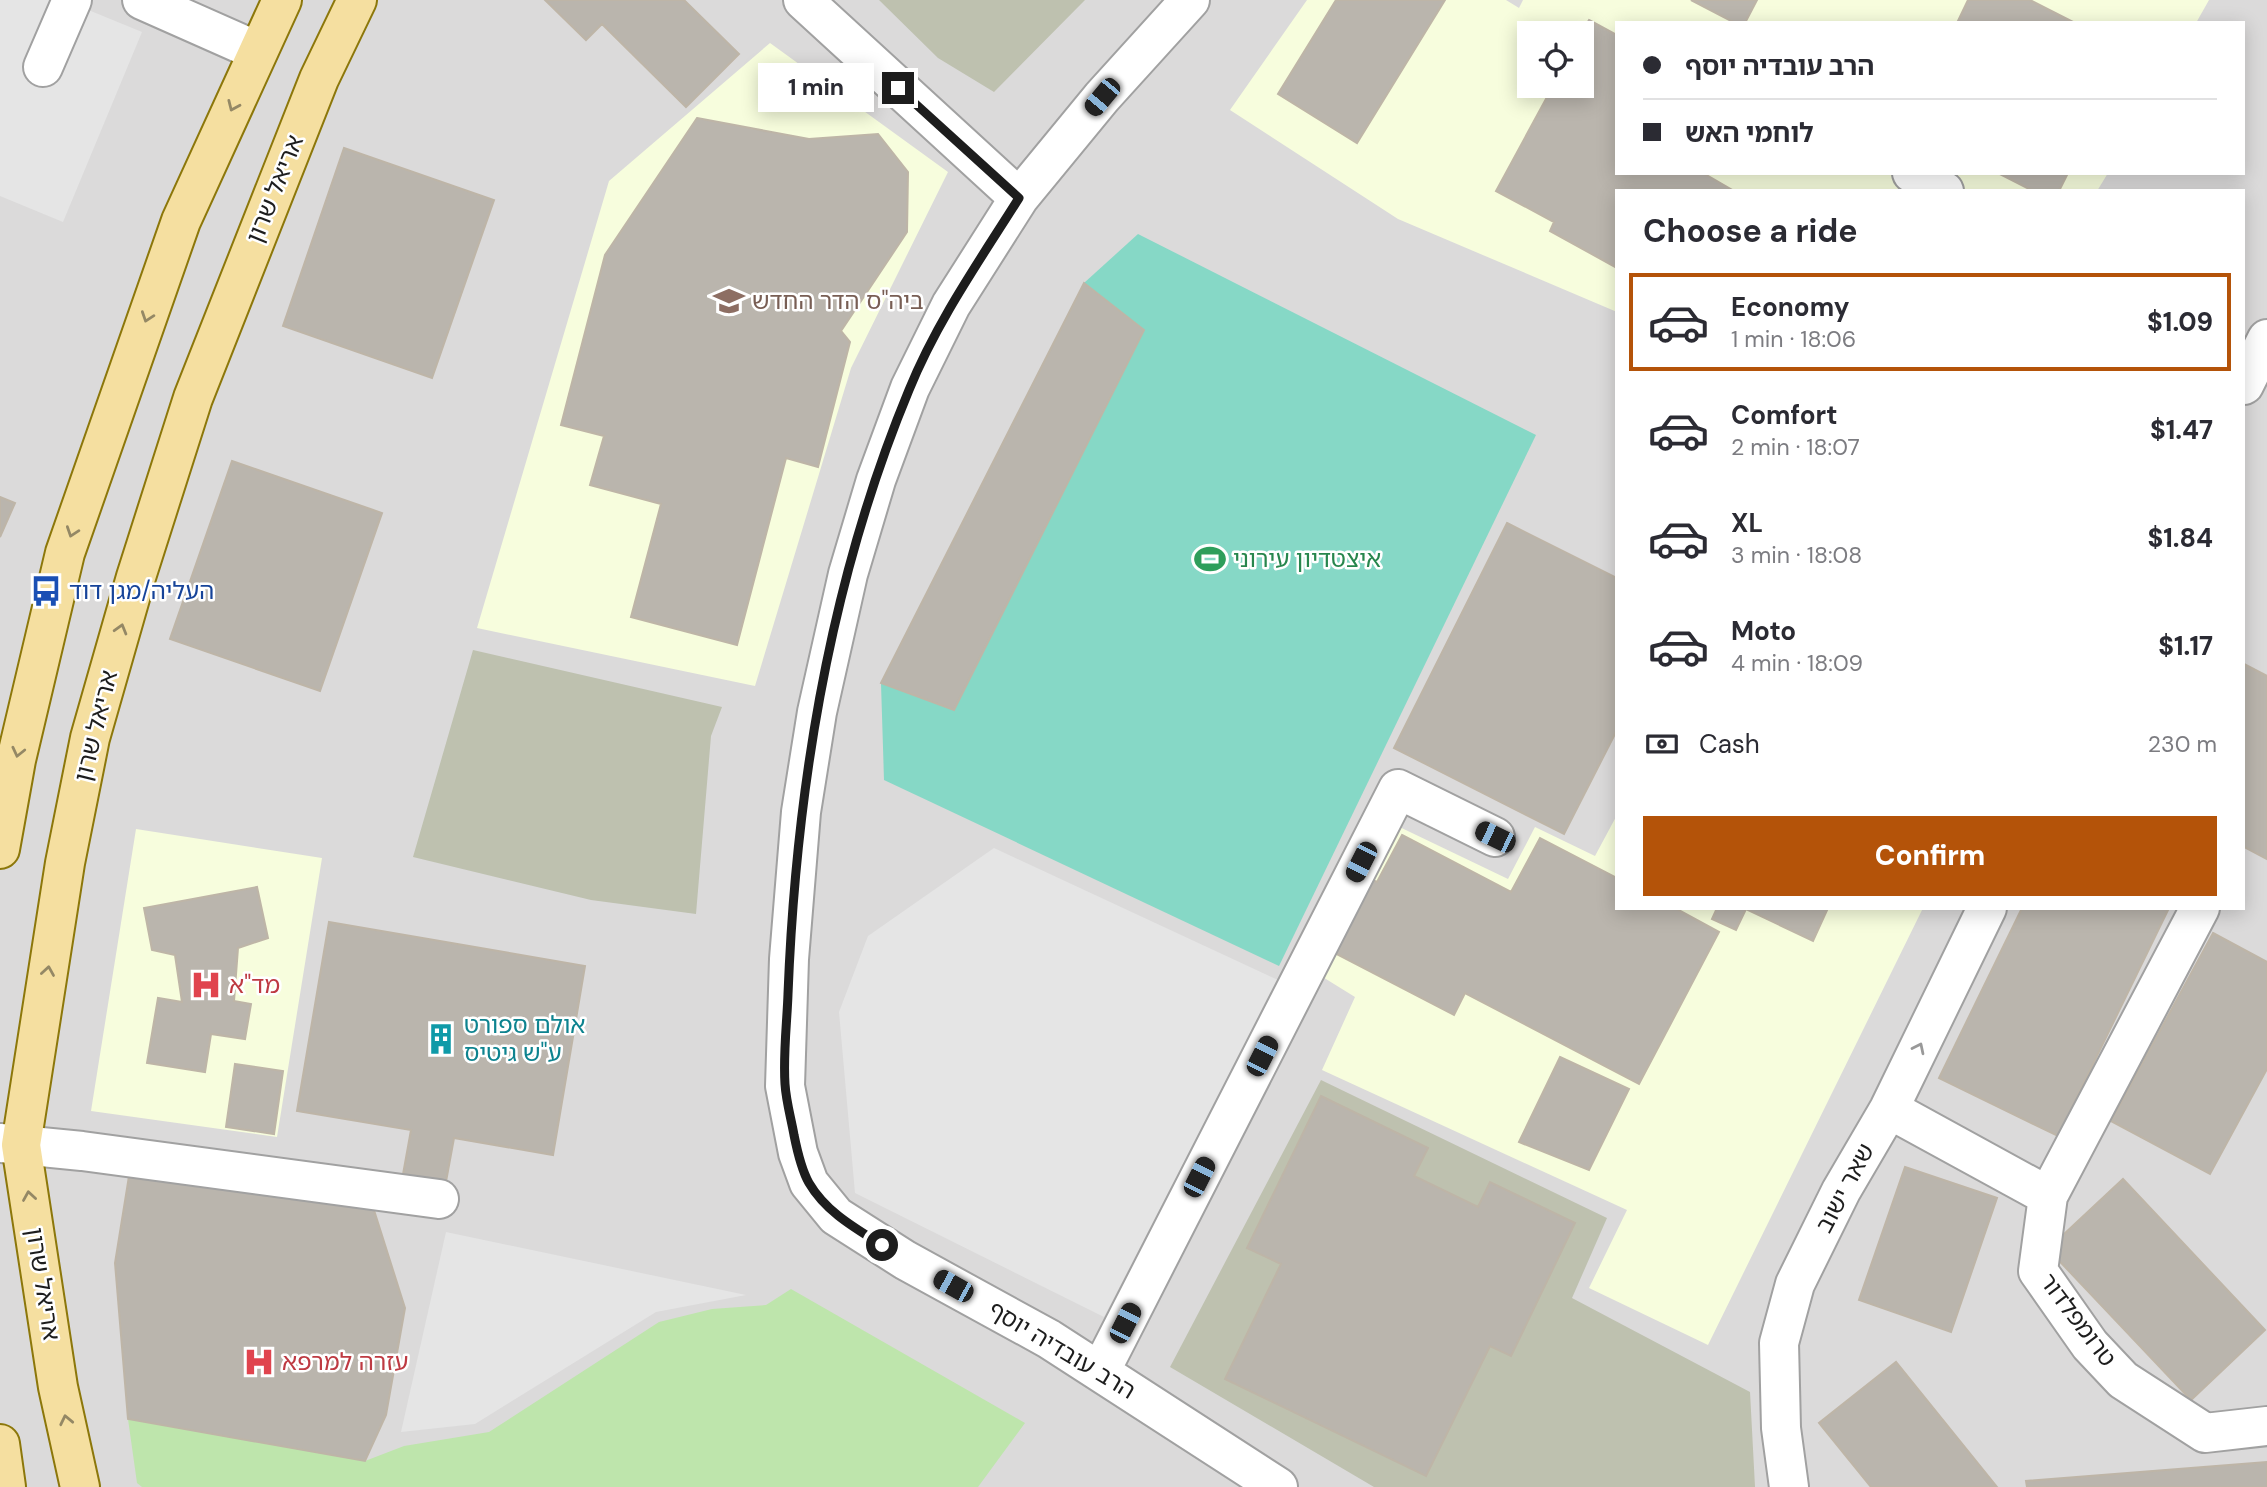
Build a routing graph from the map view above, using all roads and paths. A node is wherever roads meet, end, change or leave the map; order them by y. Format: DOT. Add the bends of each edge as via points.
graph roads {
  1 [pos="72,0"];
  2 [pos="142,0"];
  3 [pos="282,0"];
  4 [pos="358,0"];
  5 [pos="803,0"];
  6 [pos="1190,0"];
  7 [pos="257,51"];
  8 [pos="43,67"];
  9 [pos="1916,175"];
  10 [pos="1940,189"];
  11 [pos="1019,198"];
  12 [pos="1495,837"];
  13 [pos="0,849"];
  14 [pos="1986,910"];
  15 [pos="2199,910"];
  16 [pos="1889,1109"];
  17 [pos="11,1144"];
  18 [pos="2048,1196"];
  19 [pos="439,1199"];
  20 [pos="1100,1372"];
  21 [pos="2267,1426"];
  22 [pos="0,1444"];
  23 [pos="6,1487"];
  24 [pos="80,1487"];
  25 [pos="1278,1487"];
  26 [pos="1789,1487"];
  1 -- 8 [label="street"];
  2 -- 7 [label="street"];
  3 -- 7 [label="main road"];
  17 -- 4 [label="main road, אריאל שרון, one-way" via="90,738 128,604 217,335 318,79"];
  5 -- 11 [label="street"];
  6 -- 11 [label="street, הרב עובדיה יוסף"];
  7 -- 13 [label="main road, one-way" via="181,221 65,553"];
  9 -- 10 [label="street"];
  11 -- 20 [label="street, הרב עובדיה יוסף" via="951,305 910,388 848,574 817,712 801,812 785,1086 809,1183 836,1216"];
  12 -- 20 [label="street" via="1398,789"];
  16 -- 14 [label="street, שאר ישוב, one-way"];
  15 -- 18 [label="street"];
  16 -- 18 [label="street"];
  16 -- 26 [label="street, שאר ישוב" via="1795,1284 1779,1343 1781,1428"];
  17 -- 19 [label="street"];
  24 -- 17 [label="main road, אריאל שרון, one-way"];
  18 -- 21 [label="street, טרומפלדור" via="2038,1270 2090,1345 2123,1380 2205,1433"];
  20 -- 25 [label="street, הרב עובדיה יוסף"];
  22 -- 23 [label="main road"];
}
